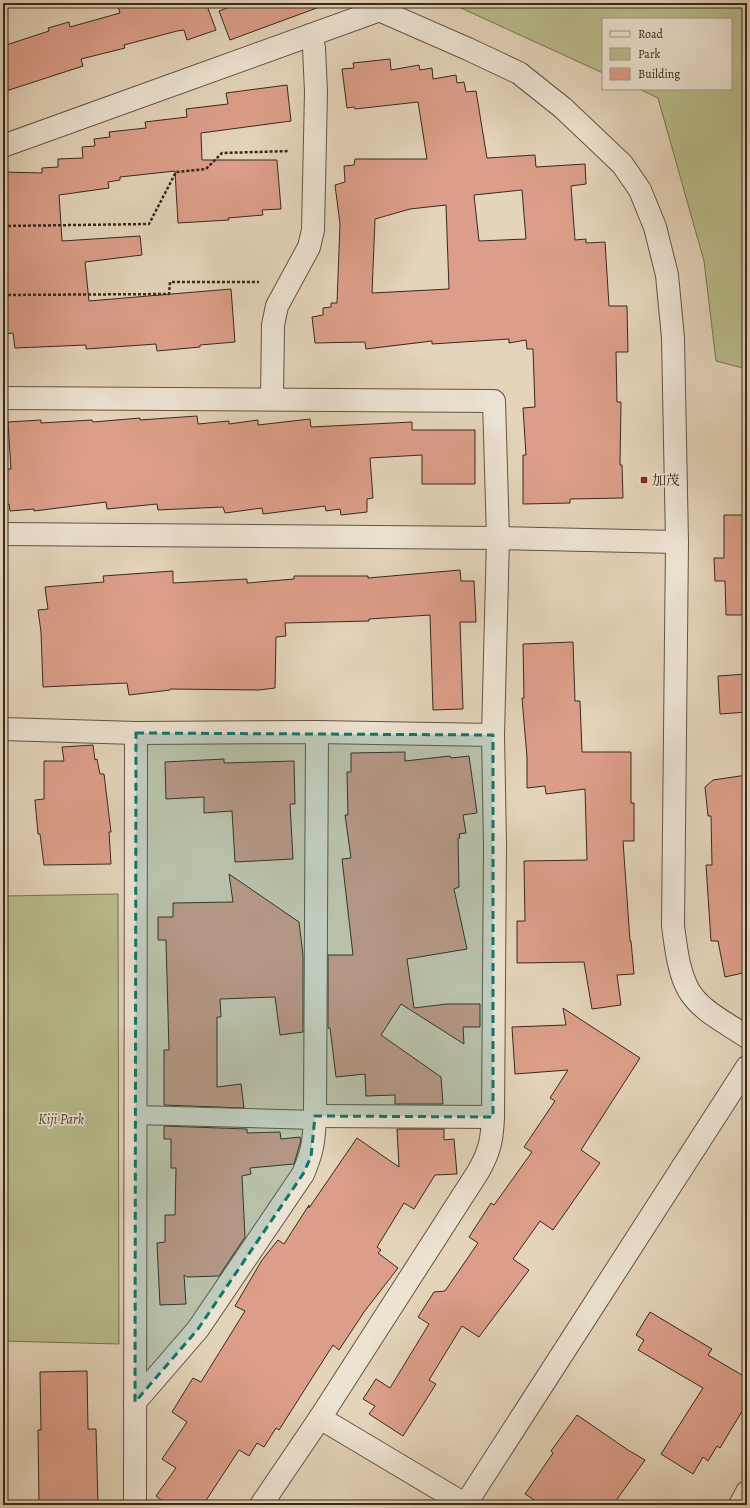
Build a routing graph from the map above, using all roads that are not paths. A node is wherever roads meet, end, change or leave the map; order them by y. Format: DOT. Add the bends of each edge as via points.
graph roads {
  1 [pos="371,7"];
  2 [pos="311,35"];
  3 [pos="3,146"];
  4 [pos="3,398"];
  5 [pos="272,399"];
  6 [pos="3,534"];
  7 [pos="498,538"];
  8 [pos="677,542"];
  9 [pos="3,729"];
  10 [pos="317,732"];
  11 [pos="136,733"];
  12 [pos="493,736"];
  13 [pos="747,1037"];
  14 [pos="747,1067"];
  15 [pos="135,1115"];
  16 [pos="493,1117"];
  17 [pos="315,1118"];
  18 [pos="135,1402"];
  19 [pos="320,1418"];
  20 [pos="747,1492"];
  21 [pos="135,1505"];
  22 [pos="261,1505"];
  23 [pos="466,1505"];
  24 [pos="740,1505"];
  1 -- 2 [label="street"];
  1 -- 8 [label="street" via="519,73 563,108 622,164 640,190 655,227 667,275 673,338"];
  2 -- 3 [label="street"];
  2 -- 5 [label="street" via="316,66 313,230 309,247 277,306 273,325"];
  4 -- 5 [label="street"];
  5 -- 7 [label="street" via="494,401"];
  6 -- 7 [label="street"];
  7 -- 8 [label="street"];
  7 -- 12 [label="street"];
  8 -- 13 [label="street" via="673,926 680,967 688,989 704,1008"];
  9 -- 11 [label="street"];
  10 -- 11 [label="street"];
  10 -- 12 [label="street"];
  10 -- 17 [label="street"];
  11 -- 15 [label="street"];
  12 -- 16 [label="street"];
  14 -- 23 [label="street"];
  15 -- 17 [label="lane"];
  15 -- 18 [label="street"];
  16 -- 17 [label="street"];
  16 -- 19 [label="street" via="492,1140 484,1162"];
  17 -- 18 [label="street" via="314,1141 303,1174 198,1329"];
  18 -- 21 [label="street"];
  19 -- 22 [label="street"];
  19 -- 23 [label="street"];
  20 -- 24 [label="street"];
}
